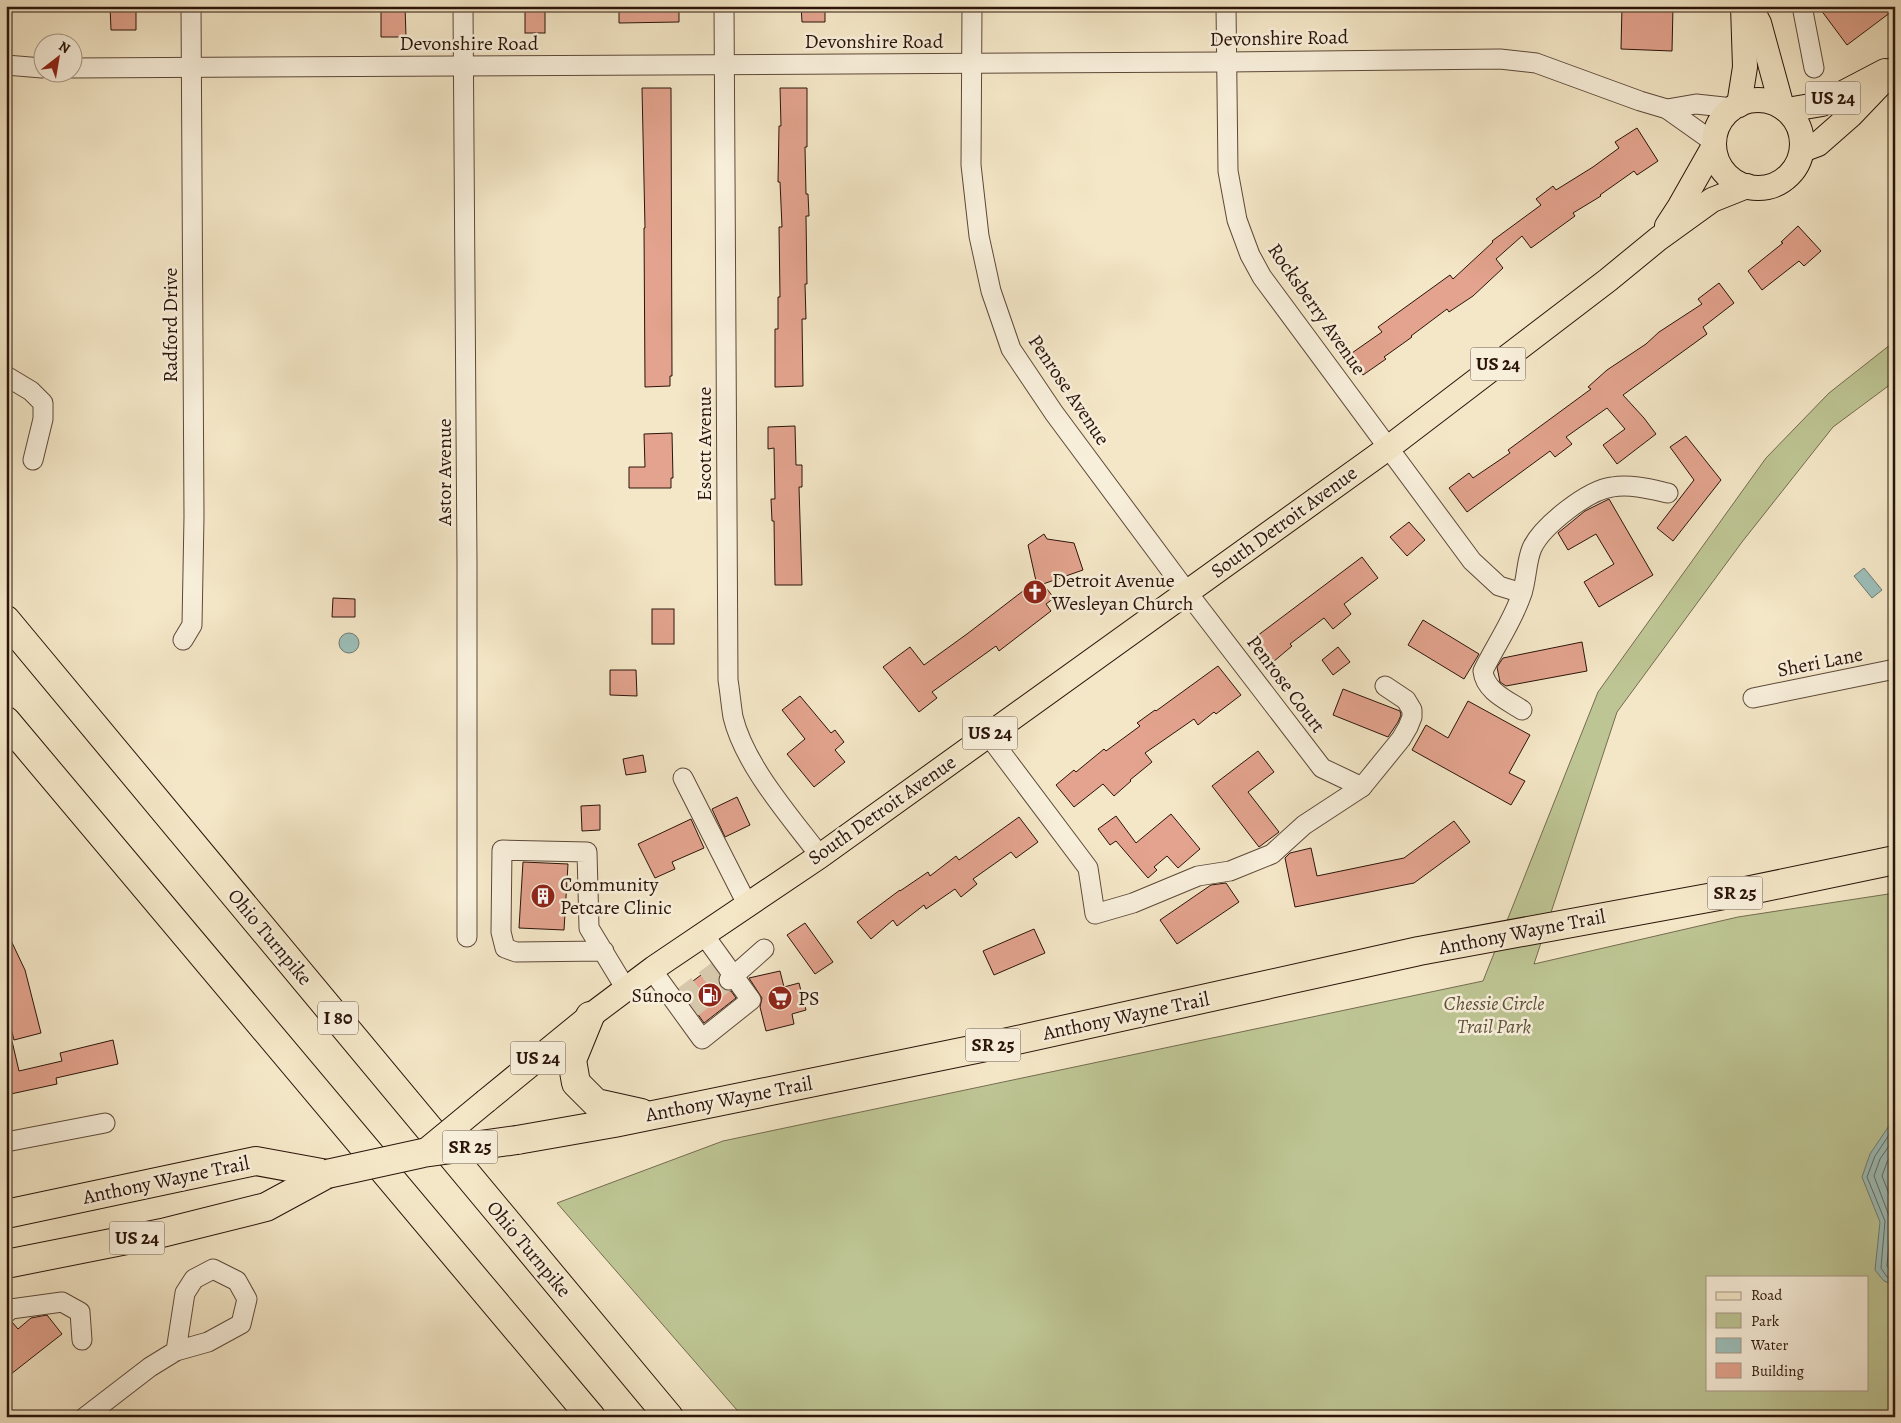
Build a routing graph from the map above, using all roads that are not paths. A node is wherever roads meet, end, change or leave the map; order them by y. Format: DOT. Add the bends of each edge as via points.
graph roads {
  1 [pos="191,6"];
  2 [pos="463,6"];
  3 [pos="724,6"];
  4 [pos="972,6"];
  5 [pos="1226,6"];
  6 [pos="1743,6"];
  7 [pos="1750,6"];
  8 [pos="1802,6"];
  9 [pos="1226,62"];
  10 [pos="973,63"];
  11 [pos="725,64"];
  12 [pos="6,65"];
  13 [pos="463,66"];
  14 [pos="32,67"];
  15 [pos="82,68"];
  16 [pos="191,68"];
  17 [pos="1814,68"];
  18 [pos="1895,68"];
  19 [pos="1736,106"];
  20 [pos="1667,109"];
  21 [pos="1785,109"];
  22 [pos="1715,145"];
  23 [pos="1802,150"];
  24 [pos="1747,186"];
  25 [pos="1658,239"];
  26 [pos="6,376"];
  27 [pos="1388,448"];
  28 [pos="33,460"];
  29 [pos="1668,493"];
  30 [pos="1187,592"];
  31 [pos="1522,593"];
  32 [pos="6,620"];
  33 [pos="183,640"];
  34 [pos="1895,670"];
  35 [pos="1386,686"];
  36 [pos="1753,698"];
  37 [pos="1522,710"];
  38 [pos="6,721"];
  39 [pos="988,735"];
  40 [pos="683,778"];
  41 [pos="1362,787"];
  42 [pos="820,856"];
  43 [pos="1895,860"];
  44 [pos="747,904"];
  45 [pos="704,935"];
  46 [pos="467,937"];
  47 [pos="764,949"];
  48 [pos="604,952"];
  49 [pos="652,970"];
  50 [pos="727,972"];
  51 [pos="626,989"];
  52 [pos="590,1016"];
  53 [pos="650,1114"];
  54 [pos="105,1123"];
  55 [pos="6,1142"];
  56 [pos="423,1153"];
  57 [pos="327,1174"];
  58 [pos="6,1214"];
  59 [pos="6,1264"];
  60 [pos="6,1314"];
  61 [pos="82,1340"];
  62 [pos="176,1351"];
  63 [pos="85,1417"];
  64 [pos="591,1417"];
  65 [pos="669,1417"];
  1 -- 16 [label="street, Radford Drive"];
  2 -- 13 [label="street, Astor Avenue"];
  3 -- 11 [label="street, Escott Avenue"];
  4 -- 10 [label="street, Penrose Avenue"];
  5 -- 9 [label="street, Rocksberry Avenue"];
  6 -- 19 [label="main road" via="1745,67"];
  7 -- 21 [label="main road" via="1759,23"];
  8 -- 17 [label="street"];
  9 -- 10 [label="street, Devonshire Road"];
  9 -- 20 [label="street, Devonshire Road" via="1516,60 1551,68"];
  9 -- 27 [label="street, Rocksberry Avenue" via="1228,171 1237,220 1250,254 1262,277"];
  10 -- 11 [label="street, Devonshire Road"];
  10 -- 30 [label="street, Penrose Avenue" via="971,165 979,236 1011,349 1054,413"];
  11 -- 13 [label="street, Devonshire Road"];
  11 -- 42 [label="street, Escott Avenue" via="728,680 734,718 746,752"];
  12 -- 14 [label="street"];
  13 -- 16 [label="street, Devonshire Road"];
  13 -- 46 [label="street, Astor Avenue"];
  15 -- 16 [label="street, Devonshire Road"];
  16 -- 33 [label="street, Radford Drive" via="194,517 192,625"];
  18 -- 21 [label="main road, US 24" via="1822,104"];
  18 -- 23 [label="main road, US 24" via="1824,139"];
  19 -- 20 [label="street, Devonshire Road" via="1696,104"];
  19 -- 21 [label="main road, US 24" via="1760,100"];
  19 -- 22 [label="main road, South Detroit Avenue / US 24" via="1722,118"];
  20 -- 22 [label="street, Devonshire Road"];
  21 -- 23 [label="main road" via="1797,122"];
  22 -- 24 [label="main road" via="1724,172"];
  22 -- 25 [label="main road, South Detroit Avenue / US 24"];
  23 -- 24 [label="main road, South Detroit Avenue / US 24" via="1798,164 1776,184"];
  24 -- 25 [label="main road, South Detroit Avenue / US 24" via="1712,200"];
  25 -- 27 [label="main road, South Detroit Avenue / US 24"];
  26 -- 28 [label="street" via="32,391 43,403 43,419"];
  27 -- 30 [label="main road, South Detroit Avenue / US 24"];
  27 -- 31 [label="street, Rocksberry Avenue" via="1472,561 1500,586"];
  29 -- 31 [label="street" via="1613,486 1599,490 1560,515 1532,548"];
  30 -- 39 [label="main road, South Detroit Avenue / US 24"];
  30 -- 41 [label="street, Penrose Court" via="1322,768"];
  31 -- 37 [label="street" via="1483,671 1496,693"];
  32 -- 65 [label="highway, Ohio Turnpike / I 80"];
  34 -- 36 [label="street, Sheri Lane"];
  35 -- 41 [label="street" via="1406,700 1412,717 1401,739"];
  38 -- 64 [label="highway"];
  39 -- 41 [label="street" via="1088,868 1095,914 1133,903 1198,876 1230,871 1272,854 1304,825"];
  39 -- 42 [label="main road, South Detroit Avenue / US 24"];
  40 -- 44 [label="street"];
  42 -- 44 [label="main road, South Detroit Avenue / US 24"];
  43 -- 53 [label="highway, Anthony Wayne Trail / SR 25" via="1419,951 990,1046"];
  44 -- 45 [label="main road, South Detroit Avenue / US 24"];
  45 -- 49 [label="main road, South Detroit Avenue / US 24"];
  45 -- 50 [label="street"];
  47 -- 50 [label="street"];
  48 -- 48 [label="street" via="589,928 587,852 502,850 501,932 505,948 516,952"];
  48 -- 51 [label="street"];
  49 -- 50 [label="street" via="683,1006 702,1039 752,1000"];
  49 -- 51 [label="main road, South Detroit Avenue / US 24"];
  51 -- 52 [label="main road, South Detroit Avenue / US 24"];
  52 -- 53 [label="highway" via="572,1060 576,1083 596,1103"];
  52 -- 56 [label="main road, South Detroit Avenue / US 24, bridge"];
  53 -- 56 [label="highway, Anthony Wayne Trail / SR 25, bridge" via="517,1140"];
  54 -- 55 [label="street"];
  56 -- 57 [label="highway, Anthony Wayne Trail / US 24, bridge"];
  57 -- 58 [label="highway, Anthony Wayne Trail / US 24" via="256,1161"];
  57 -- 59 [label="highway, Anthony Wayne Trail / US 24" via="266,1207 162,1233"];
  60 -- 61 [label="street" via="11,1309 62,1302 80,1312"];
  62 -- 62 [label="street" via="208,1342 241,1324 247,1299 237,1281 213,1270 194,1279 185,1294"];
  62 -- 63 [label="street"];
}
